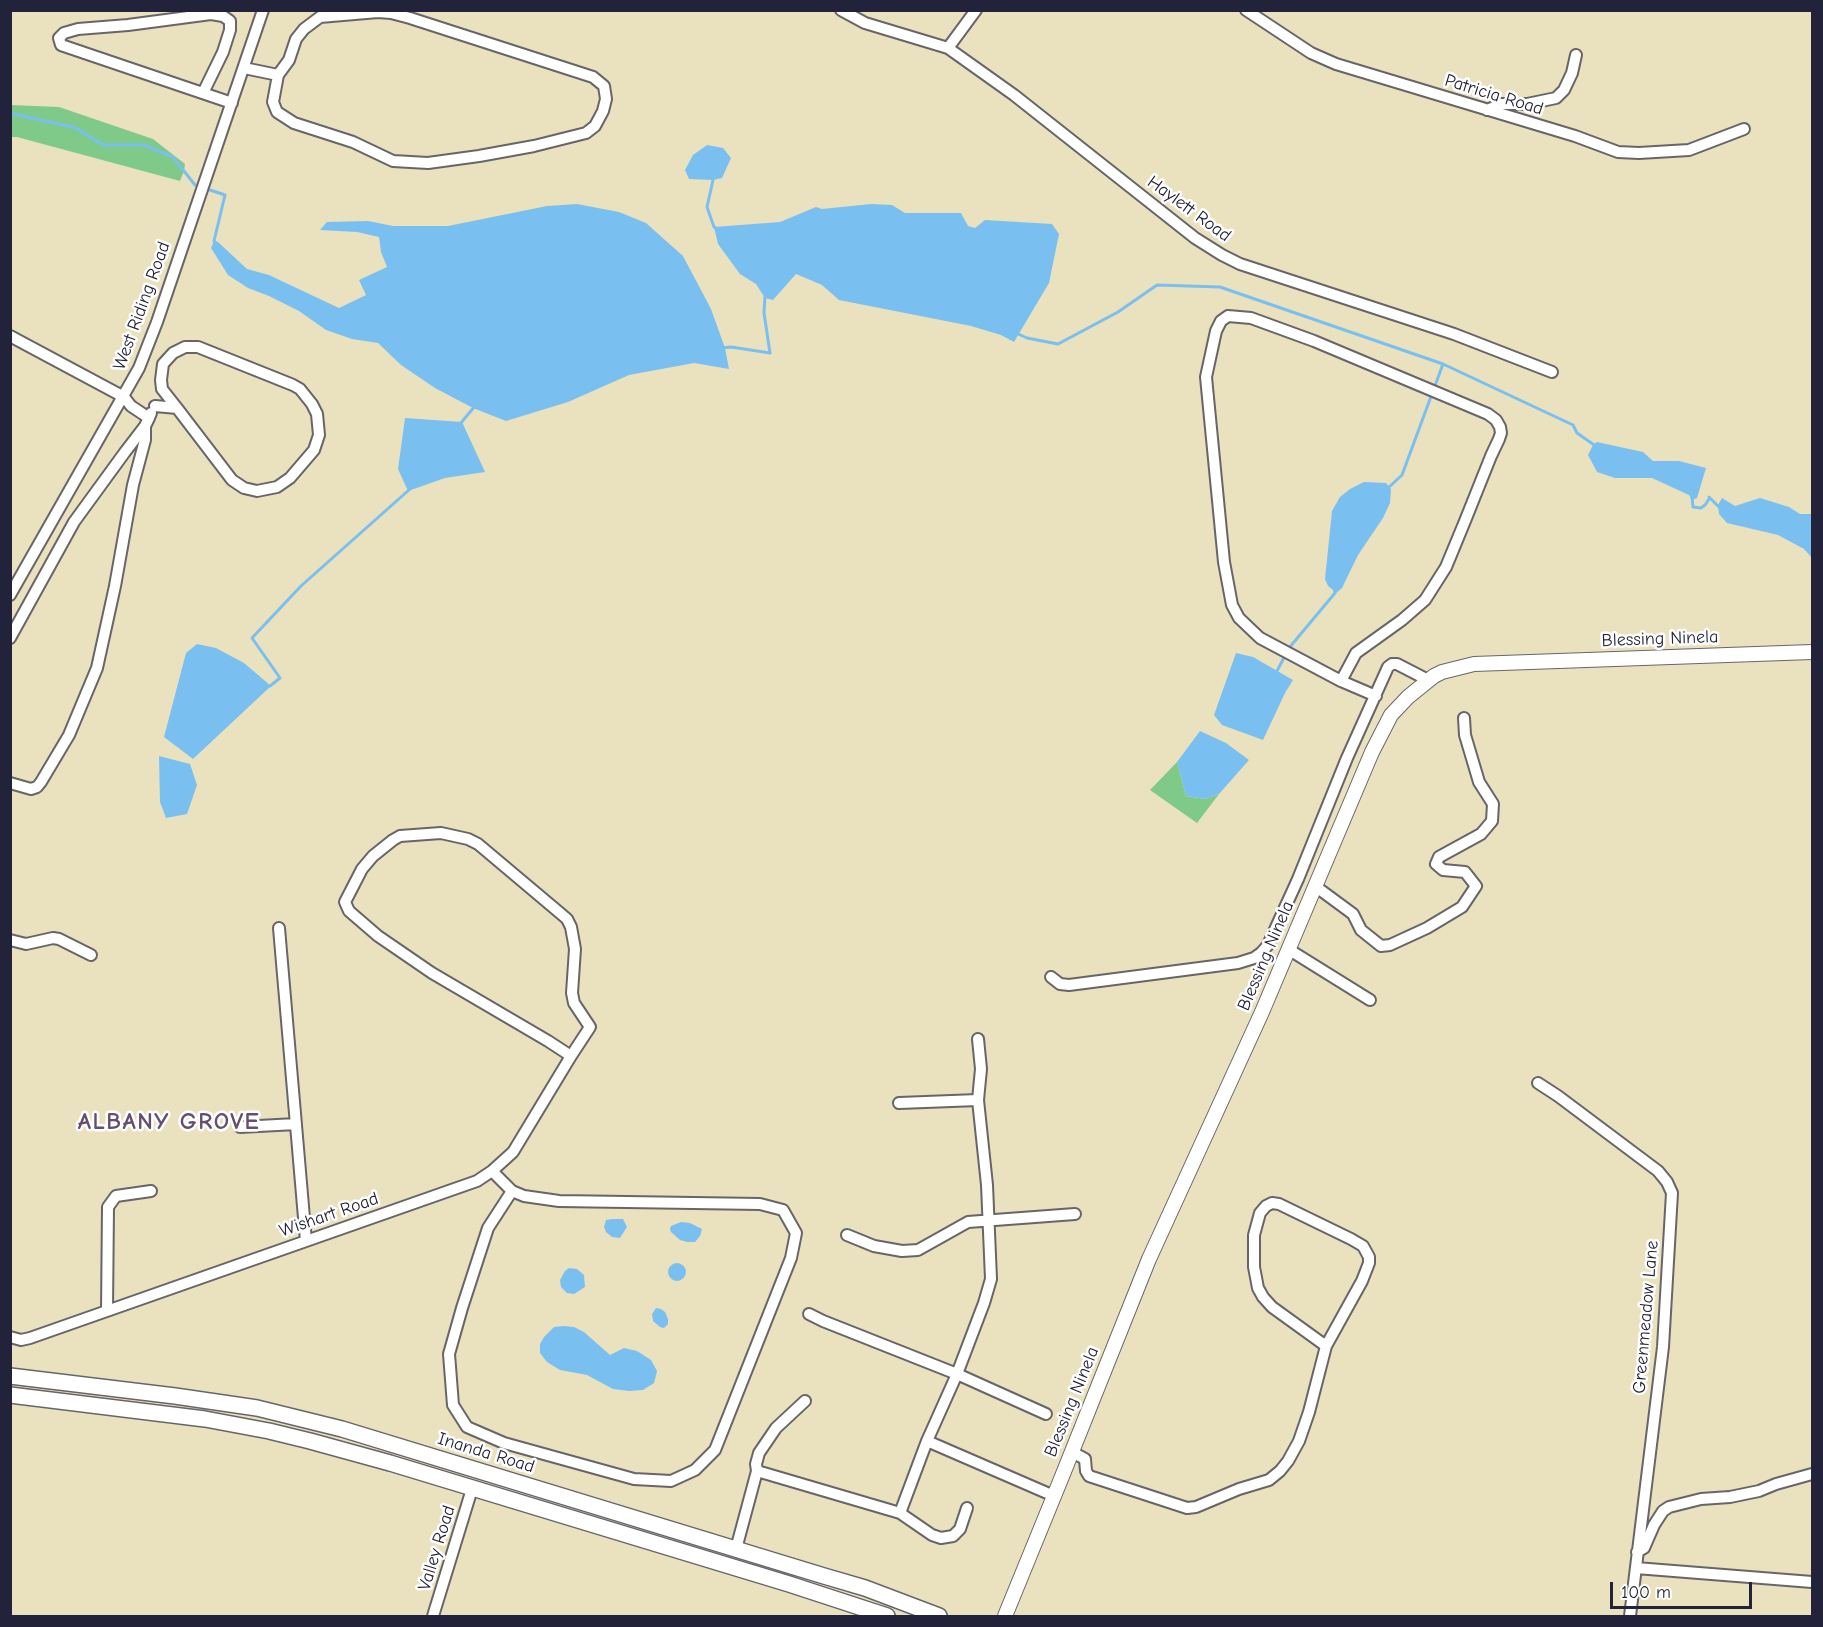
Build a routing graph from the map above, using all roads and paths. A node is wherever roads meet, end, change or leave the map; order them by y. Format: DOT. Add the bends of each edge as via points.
graph roads {
  1 [pos="262,10"];
  2 [pos="841,10"];
  3 [pos="976,10"];
  4 [pos="1246,10"];
  5 [pos="948,48"];
  6 [pos="1576,55"];
  7 [pos="244,68"];
  8 [pos="278,75"];
  9 [pos="203,93"];
  10 [pos="232,103"];
  11 [pos="1487,110"];
  12 [pos="1744,129"];
  13 [pos="10,336"];
  14 [pos="1552,372"];
  15 [pos="162,389"];
  16 [pos="123,397"];
  17 [pos="155,406"];
  18 [pos="177,408"];
  19 [pos="147,422"];
  20 [pos="10,595"];
  21 [pos="10,638"];
  22 [pos="1812,652"];
  23 [pos="1428,680"];
  24 [pos="1341,681"];
  25 [pos="1376,696"];
  26 [pos="1464,718"];
  27 [pos="10,783"];
  28 [pos="1315,886"];
  29 [pos="279,928"];
  30 [pos="10,940"];
  31 [pos="1288,949"];
  32 [pos="91,955"];
  33 [pos="1051,977"];
  34 [pos="1370,1000"];
  35 [pos="978,1039"];
  36 [pos="571,1056"];
  37 [pos="1538,1083"];
  38 [pos="978,1100"];
  39 [pos="899,1102"];
  40 [pos="296,1124"];
  41 [pos="240,1127"];
  42 [pos="492,1171"];
  43 [pos="151,1191"];
  44 [pos="512,1191"];
  45 [pos="1075,1214"];
  46 [pos="989,1221"];
  47 [pos="847,1235"];
  48 [pos="306,1240"];
  49 [pos="107,1311"];
  50 [pos="809,1314"];
  51 [pos="10,1337"];
  52 [pos="1326,1346"];
  53 [pos="957,1374"];
  54 [pos="10,1376"];
  55 [pos="10,1395"];
  56 [pos="805,1401"];
  57 [pos="1046,1414"];
  58 [pos="927,1441"];
  59 [pos="1072,1452"];
  60 [pos="757,1471"];
  61 [pos="1812,1474"];
  62 [pos="472,1489"];
  63 [pos="1054,1496"];
  64 [pos="967,1508"];
  65 [pos="900,1514"];
  66 [pos="736,1549"];
  67 [pos="1637,1552"];
  68 [pos="1636,1568"];
  69 [pos="1812,1582"];
  70 [pos="886,1596"];
  71 [pos="887,1616"];
  72 [pos="433,1617"];
  73 [pos="939,1617"];
  74 [pos="1005,1617"];
  75 [pos="1630,1617"];
  1 -- 7 [label="street, West Riding Road"];
  2 -- 5 [label="street, Haylett Road" via="874,26"];
  3 -- 5 [label="street"];
  4 -- 11 [label="street, Patricia Road" via="1311,53 1336,64"];
  5 -- 14 [label="street, Haylett Road" via="1222,255 1454,334"];
  6 -- 11 [label="street" via="1572,74 1556,98 1502,104"];
  7 -- 8 [label="street"];
  7 -- 10 [label="street, West Riding Road"];
  8 -- 8 [label="street" via="273,102 280,115 393,161 444,162 586,133 598,121 606,99 604,86 593,77 391,13 317,18 300,32"];
  9 -- 9 [label="street" via="61,45 60,38 78,29 211,14 223,16 230,21 230,30"];
  9 -- 10 [label="street"];
  10 -- 16 [label="street, West Riding Road" via="157,322"];
  11 -- 12 [label="street, Patricia Road" via="1628,153 1689,150"];
  13 -- 16 [label="street"];
  15 -- 17 [label="street"];
  15 -- 18 [label="street"];
  15 -- 18 [label="street" via="164,364 173,353 185,347 206,349 300,389 317,414 319,435 314,450 290,478 270,490 257,491 232,480"];
  16 -- 19 [label="street"];
  16 -- 20 [label="street, West Riding Road"];
  17 -- 18 [label="street"];
  17 -- 19 [label="street"];
  19 -- 21 [label="street" via="74,522"];
  19 -- 27 [label="street" via="97,669 69,735 41,782 31,789"];
  22 -- 23 [label="street, Blessing Ninela" via="1474,664"];
  23 -- 25 [label="street" via="1392,664 1383,675"];
  23 -- 28 [label="street, Blessing Ninela" via="1391,715"];
  24 -- 24 [label="street" via="1260,638 1239,618 1232,604 1224,562 1206,377 1221,321 1228,316 1251,318 1314,341 1488,414 1496,420 1501,433 1446,567 1425,600 1356,653"];
  24 -- 25 [label="street"];
  25 -- 33 [label="street" via="1298,879 1261,953 1238,963 1069,985"];
  26 -- 28 [label="street" via="1479,782 1493,804 1492,821 1481,834 1439,857 1436,864 1443,870 1465,872 1476,886 1462,907 1427,928 1381,946 1361,930 1353,914"];
  28 -- 31 [label="street, Blessing Ninela"];
  29 -- 40 [label="street"];
  30 -- 32 [label="street" via="26,944 59,939"];
  31 -- 34 [label="street"];
  31 -- 59 [label="street, Blessing Ninela" via="1149,1259"];
  35 -- 38 [label="street"];
  36 -- 36 [label="street, Wishart Road" via="590,1027 574,1003 575,949 567,919 478,844 458,835 400,836 385,844 362,869 345,902 349,911 432,973"];
  36 -- 42 [label="street, Wishart Road" via="513,1152"];
  37 -- 67 [label="street, Greenmeadow Lane" via="1658,1171 1672,1193 1663,1347"];
  38 -- 39 [label="street"];
  38 -- 46 [label="street"];
  40 -- 41 [label="street"];
  40 -- 48 [label="street"];
  42 -- 44 [label="street"];
  42 -- 48 [label="street, Wishart Road" via="477,1181"];
  43 -- 49 [label="street" via="116,1196 108,1207"];
  44 -- 44 [label="street" via="559,1202 760,1204 783,1210 796,1233 791,1258 715,1450 695,1470 671,1481 634,1479 504,1443 467,1428 453,1405 449,1354 488,1228"];
  45 -- 46 [label="street"];
  46 -- 47 [label="street" via="968,1221 918,1250 874,1246"];
  46 -- 53 [label="street" via="992,1279"];
  48 -- 49 [label="street, Wishart Road"];
  49 -- 51 [label="street, Wishart Road" via="30,1338"];
  50 -- 53 [label="street"];
  52 -- 52 [label="street" via="1362,1281 1369,1257 1363,1246 1351,1239 1272,1203 1260,1213 1254,1235 1258,1288 1272,1307"];
  52 -- 59 [label="street" via="1299,1441 1280,1472 1269,1480 1187,1508 1089,1476 1085,1459"];
  53 -- 57 [label="street"];
  53 -- 58 [label="street"];
  54 -- 66 [label="main road, Inanda Road" via="257,1408 342,1429"];
  55 -- 62 [label="main road" via="205,1419 269,1431"];
  56 -- 60 [label="street" via="768,1439 759,1453"];
  58 -- 63 [label="street"];
  58 -- 65 [label="street"];
  59 -- 63 [label="street, Blessing Ninela"];
  60 -- 65 [label="street"];
  60 -- 66 [label="street"];
  61 -- 67 [label="street" via="1759,1491 1670,1507 1663,1511 1644,1548"];
  62 -- 71 [label="main road"];
  62 -- 72 [label="street, Valley Road"];
  63 -- 74 [label="street, Blessing Ninela"];
  64 -- 65 [label="street" via="960,1529 945,1538"];
  66 -- 70 [label="main road, Inanda Road"];
  67 -- 68 [label="street, Greenmeadow Lane"];
  68 -- 69 [label="street"];
  68 -- 75 [label="street, Greenmeadow Lane"];
  70 -- 71 [label="main road"];
  70 -- 73 [label="main road, Inanda Road"];
}
